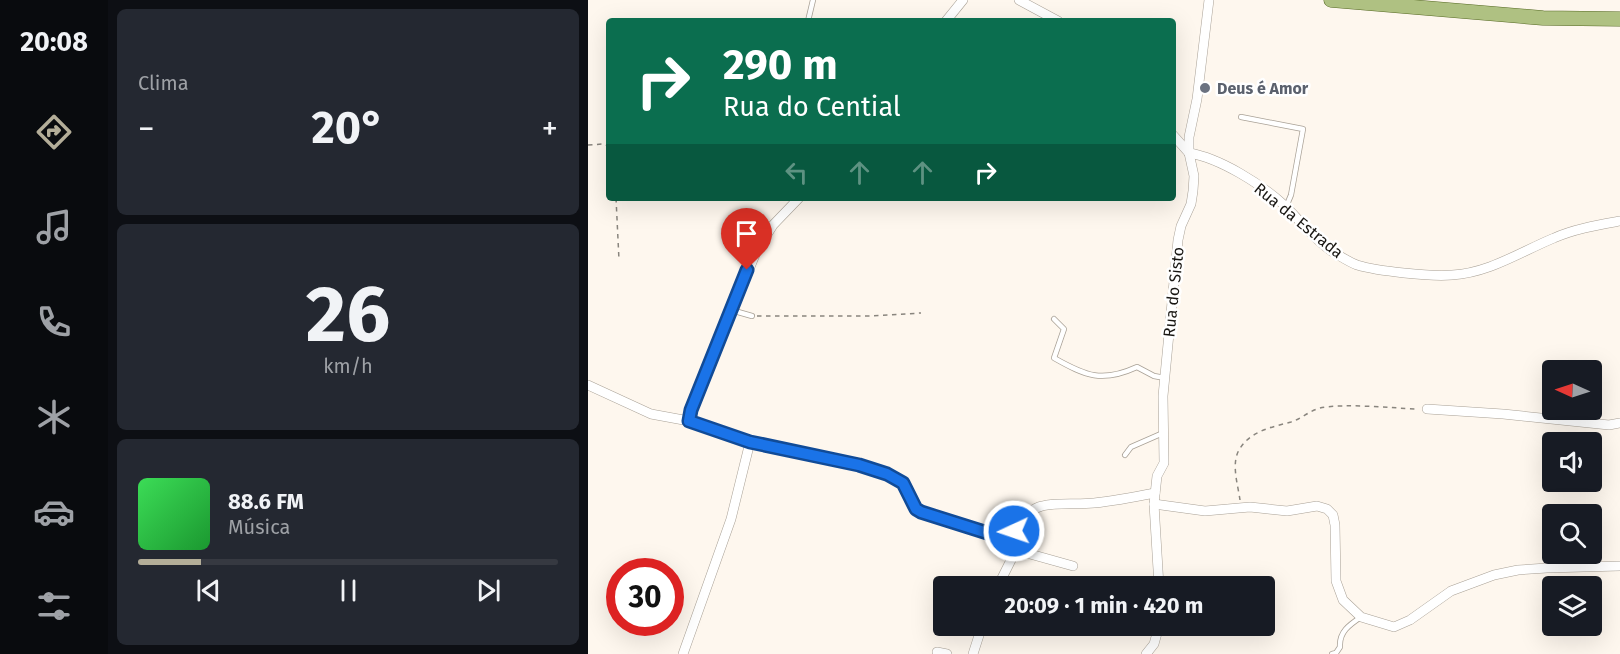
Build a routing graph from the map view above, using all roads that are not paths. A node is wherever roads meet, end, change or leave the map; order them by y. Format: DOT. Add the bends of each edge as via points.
graph roads {
  1 [pos="813,0"];
  2 [pos="963,0"];
  3 [pos="1019,0"];
  4 [pos="1209,0"];
  5 [pos="1331,0"];
  6 [pos="809,18"];
  7 [pos="948,18"];
  8 [pos="1052,18"];
  9 [pos="1620,19"];
  10 [pos="1241,117"];
  11 [pos="1176,138"];
  12 [pos="1189,153"];
  13 [pos="796,201"];
  14 [pos="1286,207"];
  15 [pos="1620,222"];
  16 [pos="731,310"];
  17 [pos="752,316"];
  18 [pos="1054,320"];
  19 [pos="1165,378"];
  20 [pos="589,388"];
  21 [pos="1427,409"];
  22 [pos="689,421"];
  23 [pos="1620,423"];
  24 [pos="1163,433"];
  25 [pos="750,442"];
  26 [pos="1125,455"];
  27 [pos="1155,493"];
  28 [pos="1154,504"];
  29 [pos="1010,534"];
  30 [pos="1016,550"];
  31 [pos="1072,566"];
  32 [pos="1620,566"];
  33 [pos="1003,576"];
  34 [pos="1159,576"];
  35 [pos="1361,617"];
  36 [pos="979,636"];
  37 [pos="1156,636"];
  38 [pos="937,652"];
  39 [pos="683,654"];
  40 [pos="947,654"];
  41 [pos="973,654"];
  42 [pos="1146,654"];
  43 [pos="1332,654"];
  1 -- 6 [label="lane"];
  2 -- 7 [label="street"];
  3 -- 8 [label="street"];
  4 -- 12 [label="street, Rua do Sisto"];
  5 -- 9 [label="main road" via="1543,18"];
  10 -- 14 [label="lane" via="1303,129 1292,195"];
  11 -- 12 [label="street"];
  12 -- 14 [label="street, Rua da Estrada" via="1243,176"];
  12 -- 19 [label="street, Rua do Sisto" via="1193,191 1178,240"];
  13 -- 16 [label="street" via="764,238"];
  14 -- 15 [label="street, Rua da Estrada" via="1331,251 1357,265 1451,276 1501,263 1557,236"];
  16 -- 17 [label="lane"];
  16 -- 22 [label="street"];
  18 -- 19 [label="lane" via="1064,329 1054,358 1082,374 1121,374 1137,367"];
  19 -- 24 [label="street, Rua do Sisto"];
  20 -- 22 [label="street" via="651,414"];
  21 -- 23 [label="street"];
  22 -- 25 [label="street"];
  24 -- 26 [label="lane" via="1131,447"];
  24 -- 27 [label="street, Rua do Sisto" via="1164,463"];
  25 -- 29 [label="street" via="887,474 903,483 921,512 997,536"];
  25 -- 39 [label="street" via="731,519"];
  27 -- 28 [label="street, Rua do Sisto"];
  27 -- 29 [label="street" via="1096,503 1042,506 1028,514"];
  28 -- 34 [label="street, Rua do Sisto"];
  28 -- 35 [label="street" via="1205,511 1262,507 1287,511 1317,506 1327,509 1335,525 1336,581 1343,600"];
  29 -- 30 [label="street"];
  30 -- 31 [label="street"];
  30 -- 33 [label="street"];
  32 -- 35 [label="street" via="1518,570 1494,575 1451,591 1394,627"];
  35 -- 43 [label="lane" via="1343,633 1340,647"];
  36 -- 41 [label="street"];
  37 -- 42 [label="street"];
  38 -- 40 [label="street"];
}
